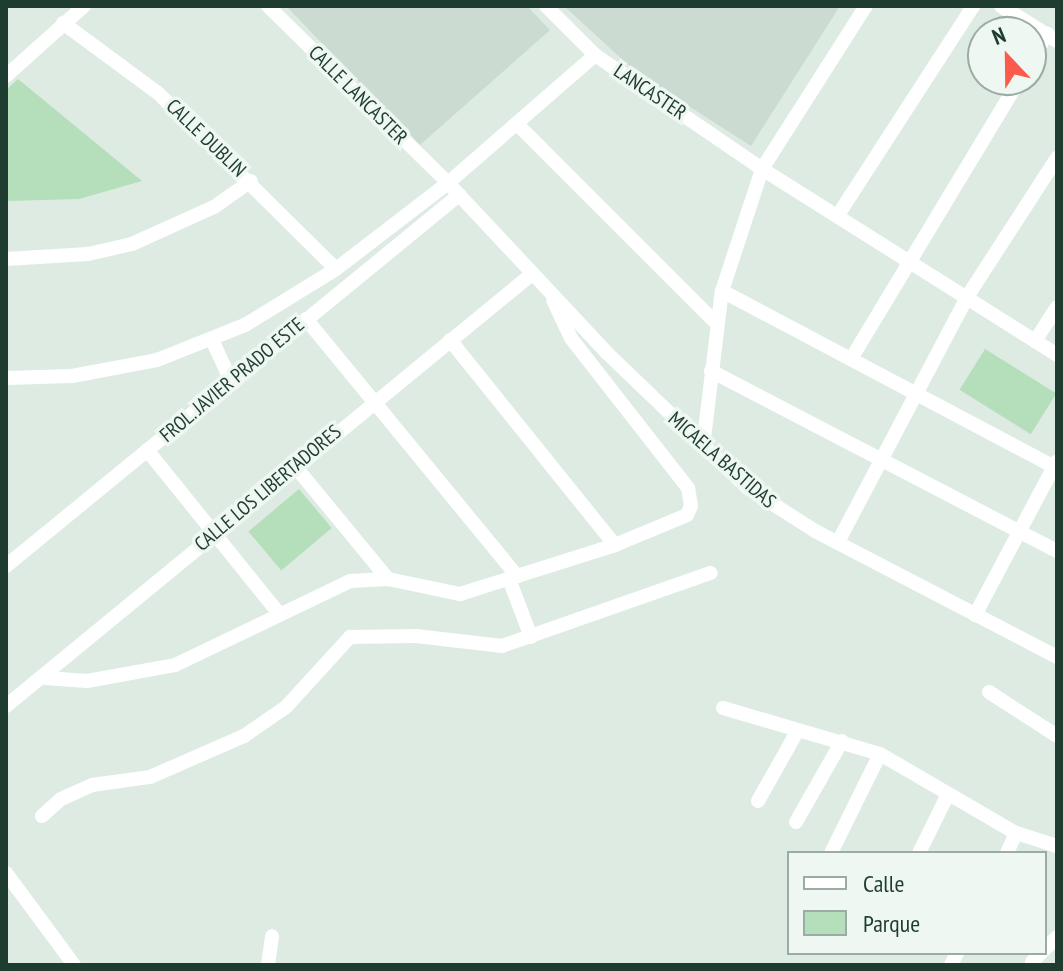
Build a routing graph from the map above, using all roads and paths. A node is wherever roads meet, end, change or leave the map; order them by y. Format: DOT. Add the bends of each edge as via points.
graph roads {
  1 [pos="84,6"];
  2 [pos="268,6"];
  3 [pos="546,6"];
  4 [pos="866,6"];
  5 [pos="973,6"];
  6 [pos="1001,6"];
  7 [pos="63,23"];
  8 [pos="1052,38"];
  9 [pos="595,55"];
  10 [pos="6,76"];
  11 [pos="1009,96"];
  12 [pos="517,124"];
  13 [pos="1057,158"];
  14 [pos="762,169"];
  15 [pos="251,181"];
  16 [pos="448,183"];
  17 [pos="459,195"];
  18 [pos="838,215"];
  19 [pos="6,259"];
  20 [pos="907,260"];
  21 [pos="336,269"];
  22 [pos="532,274"];
  23 [pos="722,291"];
  24 [pos="552,296"];
  25 [pos="967,297"];
  26 [pos="1057,307"];
  27 [pos="306,319"];
  28 [pos="717,324"];
  29 [pos="450,340"];
  30 [pos="1035,341"];
  31 [pos="213,342"];
  32 [pos="1057,355"];
  33 [pos="851,359"];
  34 [pos="711,371"];
  35 [pos="6,378"];
  36 [pos="231,381"];
  37 [pos="918,395"];
  38 [pos="374,400"];
  39 [pos="703,447"];
  40 [pos="147,450"];
  41 [pos="882,462"];
  42 [pos="294,465"];
  43 [pos="1056,465"];
  44 [pos="216,531"];
  45 [pos="1022,532"];
  46 [pos="838,542"];
  47 [pos="615,545"];
  48 [pos="1057,551"];
  49 [pos="6,566"];
  50 [pos="711,573"];
  51 [pos="513,578"];
  52 [pos="388,579"];
  53 [pos="277,611"];
  54 [pos="975,615"];
  55 [pos="531,637"];
  56 [pos="1057,657"];
  57 [pos="46,678"];
  58 [pos="989,692"];
  59 [pos="6,706"];
  60 [pos="723,708"];
  61 [pos="798,730"];
  62 [pos="1057,736"];
  63 [pos="842,741"];
  64 [pos="880,754"];
  65 [pos="947,796"];
  66 [pos="758,801"];
  67 [pos="42,816"];
  68 [pos="796,822"];
  69 [pos="1016,833"];
  70 [pos="1057,846"];
  71 [pos="832,851"];
  72 [pos="920,851"];
  73 [pos="1008,851"];
  74 [pos="6,873"];
  75 [pos="272,936"];
  76 [pos="74,965"];
  77 [pos="268,965"];
  1 -- 7 [label="street"];
  2 -- 16 [label="street, CALLE LANCASTER"];
  3 -- 9 [label="street, LANCASTER"];
  4 -- 14 [label="street"];
  5 -- 18 [label="street"];
  6 -- 8 [label="street"];
  7 -- 10 [label="street"];
  7 -- 15 [label="street, CALLE DUBLIN" via="158,93"];
  9 -- 12 [label="street"];
  9 -- 14 [label="street, LANCASTER"];
  11 -- 20 [label="street"];
  12 -- 16 [label="street"];
  12 -- 28 [label="street"];
  13 -- 25 [label="street"];
  14 -- 18 [label="street, LANCASTER"];
  14 -- 23 [label="street"];
  15 -- 19 [label="street" via="214,207 132,244 88,254"];
  15 -- 21 [label="street, CALLE DUBLIN"];
  16 -- 17 [label="street, MICAELA BASTIDAS"];
  16 -- 21 [label="street"];
  17 -- 22 [label="street, MICAELA BASTIDAS"];
  17 -- 27 [label="street, FROL. JAVIER PRADO ESTE"];
  18 -- 20 [label="street, LANCASTER"];
  20 -- 25 [label="street, LANCASTER"];
  20 -- 33 [label="street"];
  21 -- 31 [label="street"];
  22 -- 24 [label="street, MICAELA BASTIDAS"];
  22 -- 29 [label="street, CALLE LOS LIBERTADORES"];
  23 -- 28 [label="street"];
  23 -- 33 [label="street"];
  24 -- 39 [label="street, MICAELA BASTIDAS"];
  24 -- 47 [label="street" via="563,328 691,497 687,515"];
  25 -- 30 [label="street, LANCASTER"];
  25 -- 37 [label="street"];
  26 -- 30 [label="street"];
  27 -- 36 [label="street, FROL. JAVIER PRADO ESTE"];
  27 -- 38 [label="street"];
  28 -- 34 [label="street"];
  29 -- 38 [label="street, CALLE LOS LIBERTADORES"];
  29 -- 47 [label="street"];
  30 -- 32 [label="street, LANCASTER"];
  31 -- 35 [label="street" via="157,360 86,373"];
  31 -- 36 [label="street"];
  33 -- 37 [label="street"];
  34 -- 39 [label="street"];
  34 -- 41 [label="street"];
  36 -- 40 [label="street, FROL. JAVIER PRADO ESTE"];
  37 -- 41 [label="street"];
  37 -- 43 [label="street"];
  38 -- 42 [label="street, CALLE LOS LIBERTADORES"];
  38 -- 51 [label="street"];
  39 -- 46 [label="street, MICAELA BASTIDAS" via="762,499"];
  40 -- 44 [label="street"];
  40 -- 49 [label="street, FROL. JAVIER PRADO ESTE"];
  41 -- 45 [label="street"];
  41 -- 46 [label="street"];
  42 -- 44 [label="street, CALLE LOS LIBERTADORES"];
  42 -- 52 [label="street"];
  43 -- 45 [label="street"];
  44 -- 53 [label="street"];
  44 -- 57 [label="street, CALLE LOS LIBERTADORES"];
  45 -- 48 [label="street"];
  45 -- 54 [label="street"];
  46 -- 54 [label="street, MICAELA BASTIDAS"];
  47 -- 51 [label="street"];
  50 -- 55 [label="street"];
  51 -- 52 [label="street" via="460,594"];
  51 -- 55 [label="street"];
  52 -- 53 [label="street" via="350,581"];
  53 -- 57 [label="street" via="202,656 175,665 87,681"];
  54 -- 56 [label="street, MICAELA BASTIDAS"];
  55 -- 67 [label="street" via="502,646 470,647 416,636 350,637 286,707 244,736 150,777 92,785 61,799"];
  57 -- 59 [label="street, CALLE LOS LIBERTADORES"];
  58 -- 62 [label="street"];
  60 -- 61 [label="street"];
  61 -- 63 [label="street"];
  61 -- 66 [label="street"];
  63 -- 64 [label="street"];
  63 -- 68 [label="street"];
  64 -- 65 [label="street"];
  64 -- 71 [label="street"];
  65 -- 69 [label="street"];
  65 -- 72 [label="street"];
  69 -- 70 [label="street"];
  69 -- 73 [label="street"];
  74 -- 76 [label="street"];
  75 -- 77 [label="street"];
}
